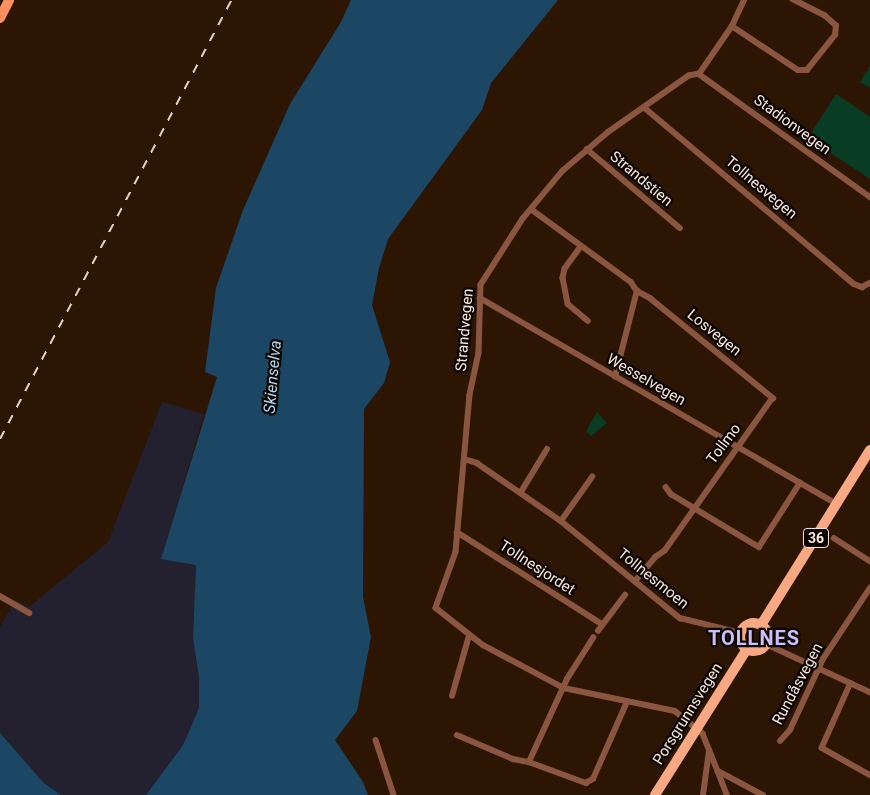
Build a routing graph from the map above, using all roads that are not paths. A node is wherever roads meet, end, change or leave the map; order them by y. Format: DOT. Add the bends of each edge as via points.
graph roads {
  1 [pos="9,0"];
  2 [pos="744,0"];
  3 [pos="793,0"];
  4 [pos="0,18"];
  5 [pos="732,26"];
  6 [pos="699,74"];
  7 [pos="646,108"];
  8 [pos="587,149"];
  9 [pos="870,197"];
  10 [pos="530,209"];
  11 [pos="680,228"];
  12 [pos="581,247"];
  13 [pos="870,282"];
  14 [pos="637,291"];
  15 [pos="480,298"];
  16 [pos="588,321"];
  17 [pos="615,377"];
  18 [pos="773,398"];
  19 [pos="736,447"];
  20 [pos="546,449"];
  21 [pos="870,450"];
  22 [pos="464,459"];
  23 [pos="592,477"];
  24 [pos="800,484"];
  25 [pos="666,487"];
  26 [pos="521,492"];
  27 [pos="837,504"];
  28 [pos="696,506"];
  29 [pos="561,521"];
  30 [pos="457,532"];
  31 [pos="834,538"];
  32 [pos="870,561"];
  33 [pos="636,581"];
  34 [pos="870,588"];
  35 [pos="625,595"];
  36 [pos="0,596"];
  37 [pos="29,612"];
  38 [pos="602,624"];
  39 [pos="761,625"];
  40 [pos="598,631"];
  41 [pos="741,633"];
  42 [pos="469,636"];
  43 [pos="592,638"];
  44 [pos="766,644"];
  45 [pos="747,649"];
  46 [pos="819,668"];
  47 [pos="852,683"];
  48 [pos="564,688"];
  49 [pos="870,692"];
  50 [pos="452,696"];
  51 [pos="627,702"];
  52 [pos="697,728"];
  53 [pos="457,735"];
  54 [pos="376,740"];
  55 [pos="780,741"];
  56 [pos="709,751"];
  57 [pos="529,762"];
  58 [pos="718,771"];
  59 [pos="870,775"];
  60 [pos="394,795"];
  61 [pos="655,795"];
  62 [pos="702,795"];
  63 [pos="727,795"];
  64 [pos="763,795"];
  1 -- 4 [label="main road"];
  2 -- 5 [label="street"];
  3 -- 5 [label="street" via="825,16 836,26 835,35 805,71 767,52"];
  5 -- 6 [label="street"];
  6 -- 7 [label="street, Strandvegen" via="689,76"];
  6 -- 9 [label="street, Stadionvegen"];
  7 -- 8 [label="street, Strandvegen"];
  7 -- 13 [label="street, Tollnesvegen" via="859,287"];
  8 -- 10 [label="street, Strandvegen"];
  8 -- 11 [label="street, Strandstien"];
  10 -- 12 [label="street, Losvegen"];
  10 -- 15 [label="street, Strandvegen" via="484,280"];
  12 -- 14 [label="street, Losvegen" via="631,282"];
  12 -- 16 [label="street" via="565,269 563,278 568,304"];
  14 -- 17 [label="street"];
  14 -- 18 [label="street, Losvegen" via="650,298"];
  15 -- 17 [label="street, Wesselvegen"];
  15 -- 22 [label="street, Strandvegen" via="479,353 470,395"];
  17 -- 19 [label="street, Wesselvegen"];
  18 -- 19 [label="street, Tollmo"];
  19 -- 24 [label="street, Wesselvegen"];
  19 -- 28 [label="street, Tollmo"];
  20 -- 26 [label="street"];
  21 -- 27 [label="highway, 36"];
  22 -- 26 [label="street, Tollnesmoen" via="477,463"];
  22 -- 30 [label="street, Strandvegen"];
  23 -- 29 [label="street"];
  24 -- 27 [label="street, Wesselvegen"];
  24 -- 28 [label="street" via="759,547"];
  25 -- 28 [label="street" via="671,494"];
  26 -- 29 [label="street, Tollnesmoen"];
  27 -- 39 [label="highway, 36"];
  28 -- 33 [label="street, Tollmo" via="665,551"];
  29 -- 33 [label="street, Tollnesmoen"];
  30 -- 38 [label="street, Tollnesjordet"];
  30 -- 42 [label="street, Strandvegen" via="454,564 436,608"];
  31 -- 32 [label="street"];
  33 -- 41 [label="street, Tollnesmoen" via="685,621"];
  34 -- 46 [label="street, Rundåsvegen"];
  35 -- 38 [label="street"];
  36 -- 37 [label="street"];
  38 -- 40 [label="street"];
  39 -- 41 [label="highway" via="749,625"];
  39 -- 44 [label="highway" via="768,636"];
  41 -- 45 [label="highway" via="742,644"];
  42 -- 48 [label="street, Strandvegen"];
  42 -- 50 [label="street"];
  43 -- 48 [label="street"];
  44 -- 45 [label="highway" via="758,650"];
  44 -- 46 [label="street"];
  45 -- 52 [label="highway, Porsgrunnsvegen"];
  46 -- 47 [label="street"];
  46 -- 55 [label="street, Rundåsvegen" via="790,730"];
  47 -- 49 [label="street"];
  47 -- 59 [label="street" via="822,748"];
  48 -- 51 [label="street, Strandvegen"];
  48 -- 57 [label="street"];
  51 -- 52 [label="street, Strandvegen" via="675,711"];
  51 -- 57 [label="street" via="589,782 579,783"];
  52 -- 56 [label="street"];
  52 -- 61 [label="highway, Porsgrunnsvegen"];
  53 -- 57 [label="street" via="513,759"];
  54 -- 60 [label="street"];
  56 -- 58 [label="street"];
  56 -- 62 [label="street"];
  58 -- 63 [label="street"];
  58 -- 64 [label="street"];
}
